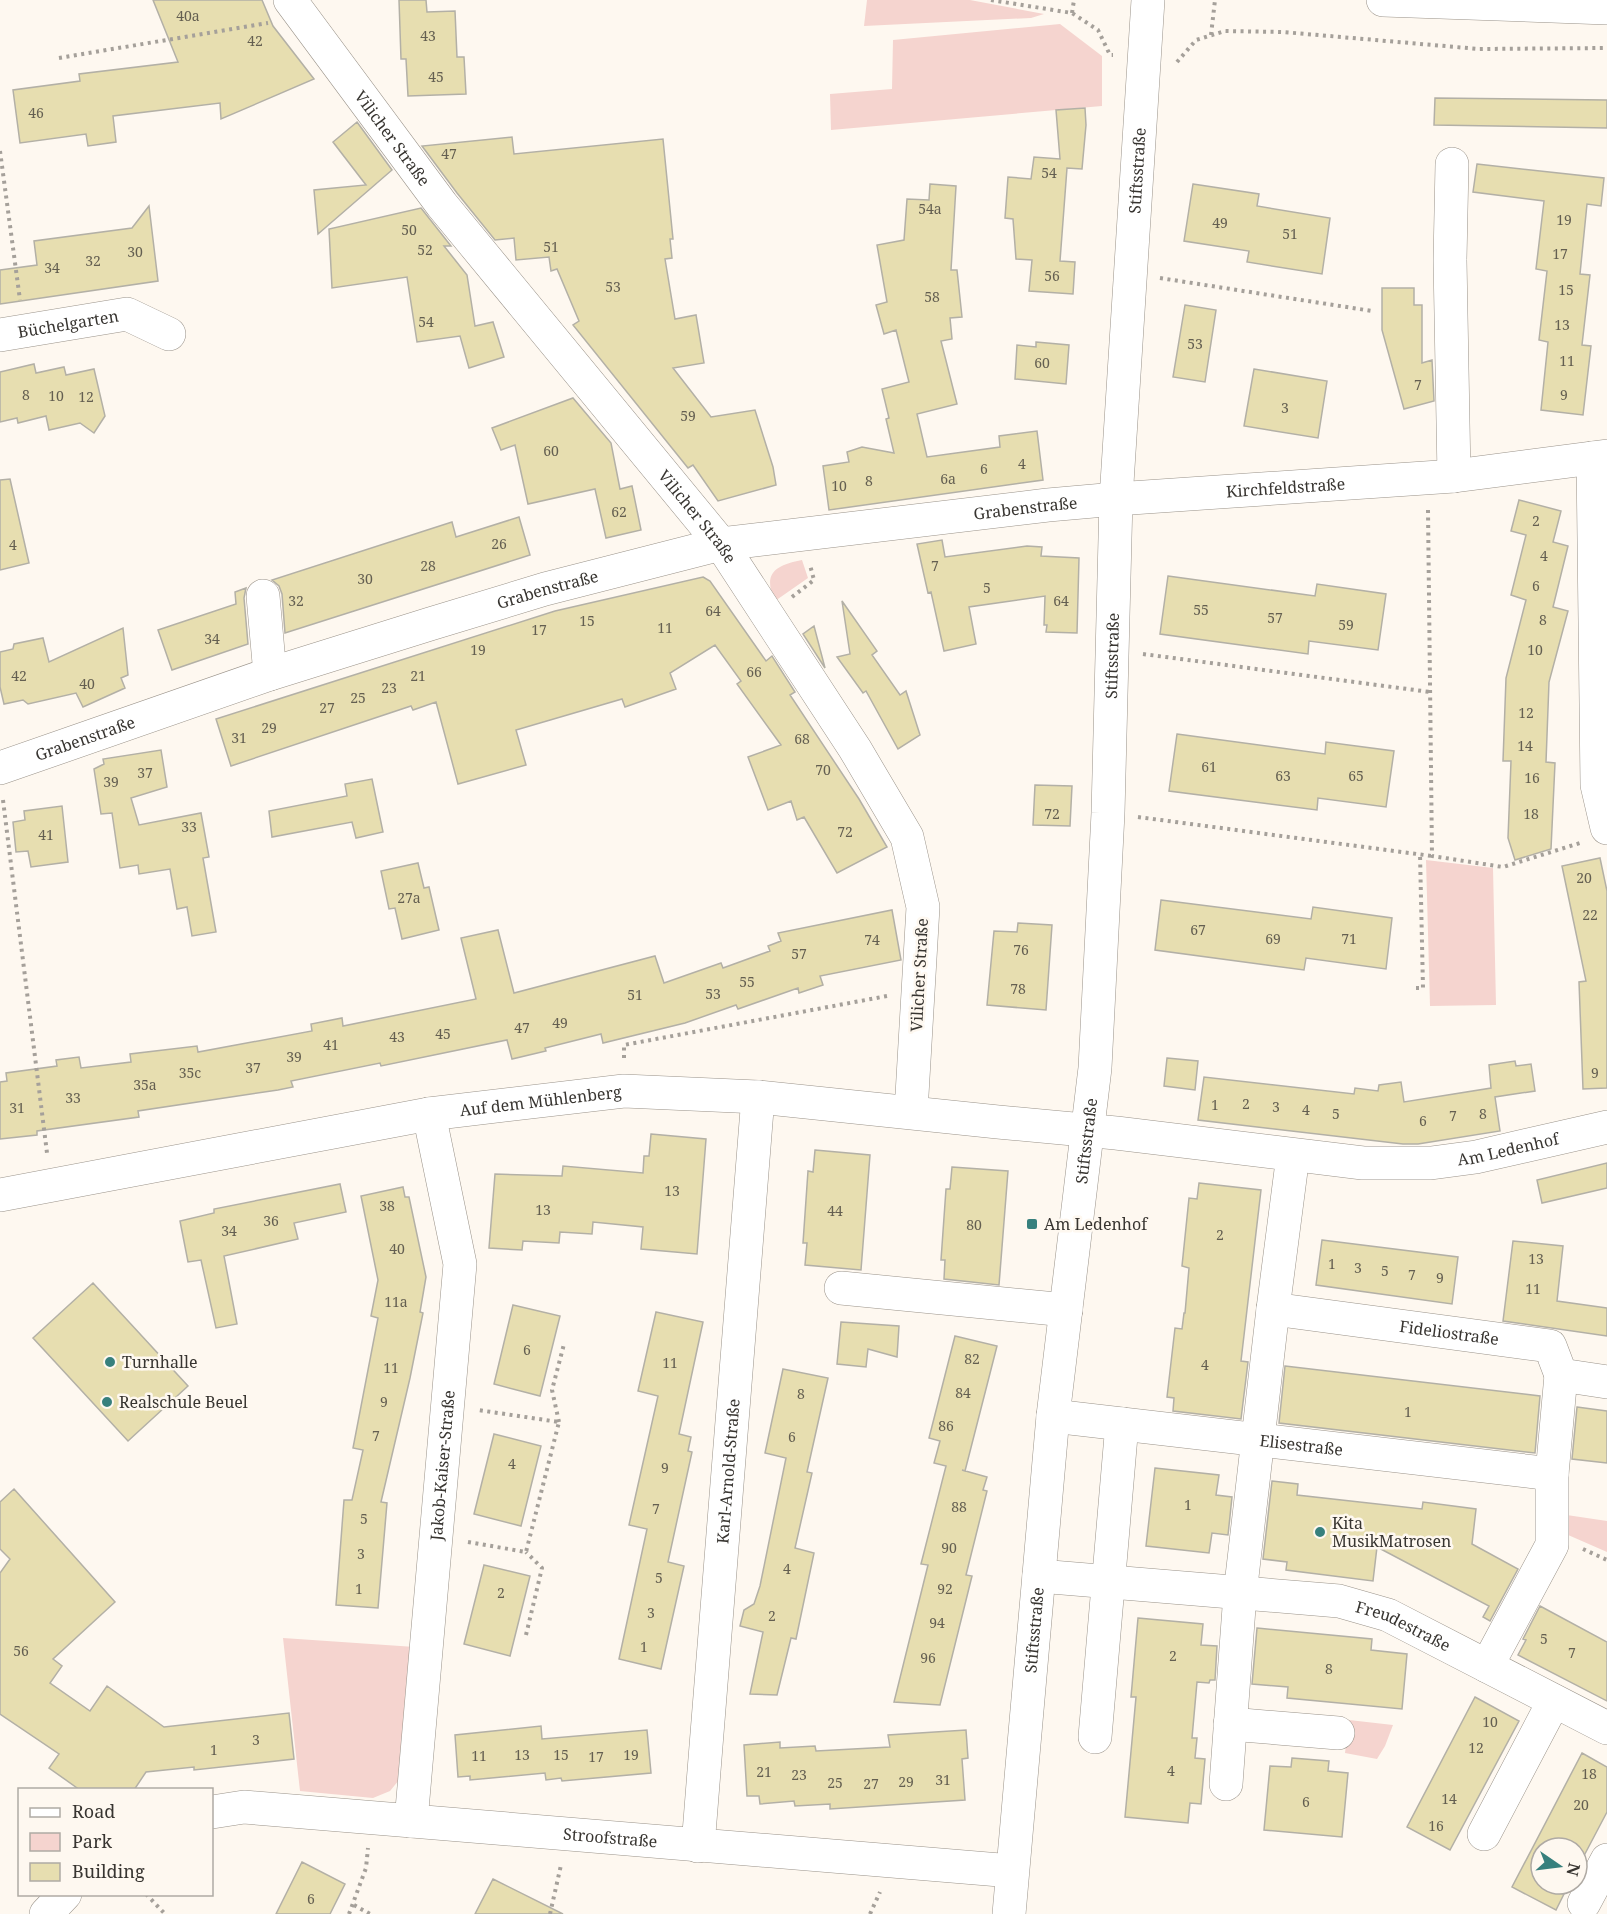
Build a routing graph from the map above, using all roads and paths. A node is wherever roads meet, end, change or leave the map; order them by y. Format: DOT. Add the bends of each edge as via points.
graph roads {
  1 [pos="991,0"];
  2 [pos="1074,0"];
  3 [pos="1148,0"];
  4 [pos="1215,0"];
  5 [pos="1383,0"];
  6 [pos="1607,8"];
  7 [pos="295,9"];
  8 [pos="1072,13"];
  9 [pos="1211,35"];
  10 [pos="1607,48"];
  11 [pos="59,58"];
  12 [pos="1144,59"];
  13 [pos="0,151"];
  14 [pos="1452,164"];
  15 [pos="1130,273"];
  16 [pos="1372,311"];
  17 [pos="12,333"];
  18 [pos="169,334"];
  19 [pos="1600,457"];
  20 [pos="1441,477"];
  21 [pos="1116,499"];
  22 [pos="802,535"];
  23 [pos="721,544"];
  24 [pos="263,596"];
  25 [pos="767,615"];
  26 [pos="1112,651"];
  27 [pos="270,674"];
  28 [pos="1430,692"];
  29 [pos="1,782"];
  30 [pos="1107,813"];
  31 [pos="1597,835"];
  32 [pos="1420,854"];
  33 [pos="1432,856"];
  34 [pos="1416,988"];
  35 [pos="918,991"];
  36 [pos="624,1091"];
  37 [pos="758,1097"];
  38 [pos="911,1112"];
  39 [pos="429,1114"];
  40 [pos="1607,1127"];
  41 [pos="1086,1130"];
  42 [pos="1293,1155"];
  43 [pos="51,1186"];
  44 [pos="0,1195"];
  45 [pos="841,1288"];
  46 [pos="1272,1309"];
  47 [pos="1066,1310"];
  48 [pos="564,1344"];
  49 [pos="1561,1374"];
  50 [pos="1607,1382"];
  51 [pos="448,1405"];
  52 [pos="1053,1416"];
  53 [pos="559,1422"];
  54 [pos="1122,1424"];
  55 [pos="1257,1439"];
  56 [pos="1552,1474"];
  57 [pos="436,1537"];
  58 [pos="526,1552"];
  59 [pos="1039,1576"];
  60 [pos="1108,1581"];
  61 [pos="1240,1594"];
  62 [pos="526,1635"];
  63 [pos="1487,1666"];
  64 [pos="1554,1701"];
  65 [pos="1230,1724"];
  66 [pos="1607,1728"];
  67 [pos="1338,1733"];
  68 [pos="1095,1737"];
  69 [pos="1226,1784"];
  70 [pos="213,1812"];
  71 [pos="371,1818"];
  72 [pos="411,1821"];
  73 [pos="566,1834"];
  74 [pos="1484,1834"];
  75 [pos="698,1846"];
  76 [pos="1607,1860"];
  77 [pos="1012,1871"];
  78 [pos="63,1896"];
  79 [pos="149,1896"];
  80 [pos="1584,1903"];
  81 [pos="354,1905"];
  82 [pos="46,1914"];
  83 [pos="165,1914"];
  84 [pos="349,1914"];
  85 [pos="370,1914"];
  86 [pos="550,1914"];
  87 [pos="1009,1914"];
  1 -- 8 [label="path"];
  2 -- 8 [label="path"];
  3 -- 12 [label="street, Stiftsstraße"];
  4 -- 9 [label="path"];
  5 -- 6 [label="street"];
  7 -- 11 [label="path"];
  7 -- 23 [label="street, Vilicher Straße" via="442,205"];
  8 -- 12 [label="path" via="1098,30 1110,55"];
  9 -- 10 [label="path" via="1225,31 1283,32 1479,49"];
  9 -- 12 [label="path" via="1196,40 1177,62"];
  12 -- 15 [label="street, Stiftsstraße"];
  13 -- 17 [label="path"];
  14 -- 20 [label="street"];
  15 -- 16 [label="path"];
  15 -- 21 [label="street, Stiftsstraße"];
  17 -- 18 [label="street, Büchelgarten" via="127,314"];
  19 -- 20 [label="street, Kirchfeldstraße"];
  19 -- 31 [label="street"];
  20 -- 21 [label="street, Kirchfeldstraße"];
  20 -- 28 [label="path"];
  21 -- 22 [label="street, Grabenstraße"];
  21 -- 26 [label="street, Stiftsstraße"];
  22 -- 23 [label="street, Grabenstraße"];
  22 -- 25 [label="path" via="814,580"];
  23 -- 25 [label="street, Vilicher Straße"];
  23 -- 27 [label="street, Grabenstraße" via="545,589"];
  24 -- 27 [label="street"];
  25 -- 35 [label="street, Vilicher Straße" via="907,837 923,907"];
  26 -- 28 [label="path"];
  26 -- 30 [label="street, Stiftsstraße"];
  27 -- 29 [label="street, Grabenstraße"];
  28 -- 33 [label="path"];
  29 -- 43 [label="path"];
  30 -- 32 [label="path"];
  30 -- 41 [label="street, Stiftsstraße" via="1095,1068"];
  31 -- 33 [label="path" via="1503,867"];
  32 -- 33 [label="path"];
  32 -- 34 [label="path" via="1423,988"];
  35 -- 36 [label="path" via="624,1045"];
  35 -- 38 [label="street, Vilicher Straße"];
  36 -- 37 [label="street, Auf dem Mühlenberg"];
  36 -- 39 [label="street, Auf dem Mühlenberg"];
  37 -- 38 [label="street, Auf dem Mühlenberg"];
  37 -- 75 [label="street, Karl-Arnold-Straße"];
  38 -- 41 [label="street, Auf dem Mühlenberg"];
  39 -- 43 [label="street, Auf dem Mühlenberg"];
  39 -- 51 [label="street, Jakob-Kaiser-Straße" via="460,1264"];
  40 -- 42 [label="street, Am Ledenhof" via="1431,1164 1363,1163"];
  41 -- 42 [label="street, Am Ledenhof"];
  41 -- 47 [label="street, Stiftsstraße"];
  42 -- 46 [label="street"];
  43 -- 44 [label="street, Auf dem Mühlenberg"];
  45 -- 47 [label="street"];
  46 -- 49 [label="street, Fideliostraße" via="1550,1346"];
  46 -- 55 [label="street"];
  47 -- 52 [label="street, Stiftsstraße"];
  48 -- 53 [label="path" via="552,1390"];
  49 -- 50 [label="street"];
  49 -- 56 [label="street"];
  51 -- 53 [label="path"];
  51 -- 57 [label="street, Jakob-Kaiser-Straße"];
  52 -- 54 [label="street, Elisestraße"];
  52 -- 59 [label="street, Stiftsstraße"];
  53 -- 58 [label="path"];
  54 -- 55 [label="street, Elisestraße"];
  54 -- 60 [label="street"];
  55 -- 56 [label="street, Elisestraße"];
  55 -- 61 [label="street"];
  56 -- 63 [label="street" via="1552,1545"];
  57 -- 58 [label="path"];
  57 -- 72 [label="street, Jakob-Kaiser-Straße"];
  58 -- 62 [label="path" via="542,1568"];
  59 -- 60 [label="street, Freudestraße"];
  59 -- 77 [label="street, Stiftsstraße"];
  60 -- 61 [label="street, Freudestraße"];
  60 -- 68 [label="street"];
  61 -- 63 [label="street, Freudestraße" via="1339,1601 1388,1615"];
  61 -- 65 [label="street"];
  63 -- 64 [label="street, Freudestraße"];
  64 -- 66 [label="street, Freudestraße"];
  64 -- 74 [label="street"];
  65 -- 67 [label="street"];
  65 -- 69 [label="street"];
  70 -- 71 [label="street, Stroofstraße" via="244,1808"];
  71 -- 72 [label="street, Stroofstraße"];
  71 -- 81 [label="path" via="366,1868"];
  72 -- 73 [label="street, Stroofstraße"];
  73 -- 75 [label="street, Stroofstraße"];
  73 -- 86 [label="path"];
  75 -- 77 [label="street, Stroofstraße"];
  76 -- 80 [label="street"];
  77 -- 87 [label="street, Stiftsstraße"];
  78 -- 82 [label="street"];
  79 -- 83 [label="path"];
  81 -- 84 [label="path"];
  81 -- 85 [label="path"];
}
